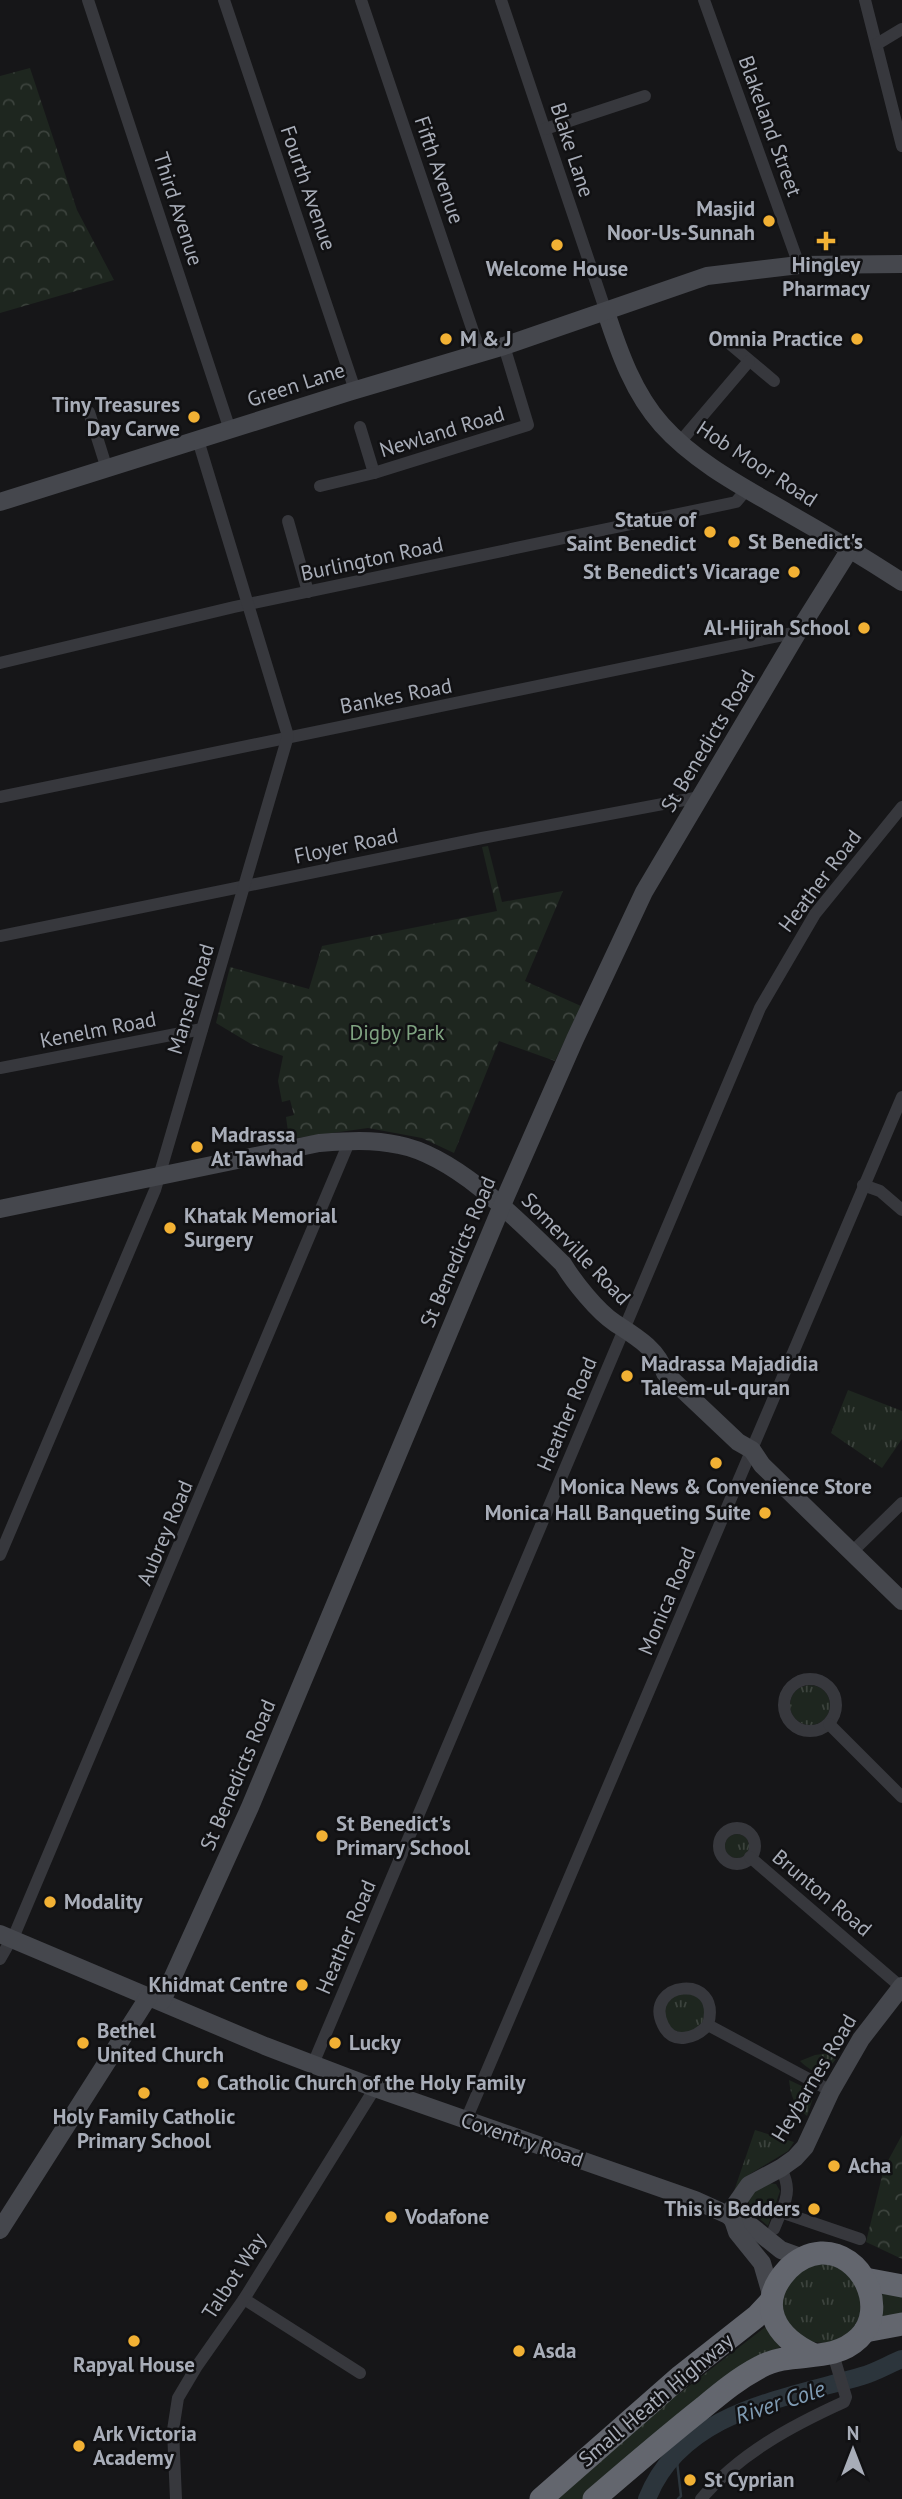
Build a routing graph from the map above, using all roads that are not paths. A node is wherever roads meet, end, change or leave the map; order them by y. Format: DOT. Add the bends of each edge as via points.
graph roads {
  1 [pos="88,0"];
  2 [pos="224,0"];
  3 [pos="361,0"];
  4 [pos="501,0"];
  5 [pos="704,0"];
  6 [pos="865,0"];
  7 [pos="902,29"];
  8 [pos="877,44"];
  9 [pos="645,96"];
  10 [pos="545,129"];
  11 [pos="902,146"];
  12 [pos="902,264"];
  13 [pos="799,265"];
  14 [pos="606,312"];
  15 [pos="730,344"];
  16 [pos="503,346"];
  17 [pos="480,352"];
  18 [pos="749,361"];
  19 [pos="774,381"];
  20 [pos="355,390"];
  21 [pos="89,412"];
  22 [pos="360,427"];
  23 [pos="230,430"];
  24 [pos="198,440"];
  25 [pos="680,442"];
  26 [pos="107,469"];
  27 [pos="374,473"];
  28 [pos="320,486"];
  29 [pos="747,489"];
  30 [pos="0,502"];
  31 [pos="288,522"];
  32 [pos="850,549"];
  33 [pos="902,582"];
  34 [pos="308,592"];
  35 [pos="248,605"];
  36 [pos="798,632"];
  37 [pos="0,663"];
  38 [pos="288,736"];
  39 [pos="0,797"];
  40 [pos="701,797"];
  41 [pos="902,807"];
  42 [pos="246,887"];
  43 [pos="0,936"];
  44 [pos="202,1029"];
  45 [pos="0,1068"];
  46 [pos="902,1097"];
  47 [pos="350,1140"];
  48 [pos="159,1176"];
  49 [pos="863,1185"];
  50 [pos="502,1206"];
  51 [pos="0,1209"];
  52 [pos="902,1210"];
  53 [pos="625,1328"];
  54 [pos="752,1450"];
  55 [pos="902,1503"];
  56 [pos="852,1552"];
  57 [pos="0,1555"];
  58 [pos="902,1601"];
  59 [pos="829,1724"];
  60 [pos="902,1797"];
  61 [pos="750,1857"];
  62 [pos="6,1937"];
  63 [pos="0,1959"];
  64 [pos="902,1986"];
  65 [pos="156,1999"];
  66 [pos="708,2025"];
  67 [pos="313,2064"];
  68 [pos="375,2088"];
  69 [pos="831,2091"];
  70 [pos="466,2120"];
  71 [pos="780,2168"];
  72 [pos="781,2212"];
  73 [pos="731,2217"];
  74 [pos="774,2229"];
  75 [pos="0,2230"];
  76 [pos="860,2239"];
  77 [pos="803,2258"];
  78 [pos="865,2279"];
  79 [pos="902,2286"];
  80 [pos="771,2298"];
  81 [pos="244,2299"];
  82 [pos="902,2324"];
  83 [pos="865,2331"];
  84 [pos="828,2360"];
  85 [pos="360,2373"];
  86 [pos="176,2499"];
  87 [pos="541,2499"];
  88 [pos="594,2499"];
  89 [pos="701,2499"];
  1 -- 23 [label="street, Third Avenue"];
  2 -- 20 [label="street, Fourth Avenue"];
  3 -- 17 [label="street, Fifth Avenue"];
  4 -- 10 [label="street, Blake Lane"];
  5 -- 13 [label="street, Blakeland Street"];
  6 -- 8 [label="street"];
  7 -- 8 [label="street"];
  8 -- 11 [label="street"];
  9 -- 10 [label="street"];
  10 -- 14 [label="street, Blake Lane"];
  12 -- 13 [label="street, Green Lane"];
  13 -- 14 [label="street, Green Lane" via="707,276"];
  14 -- 16 [label="street, Green Lane"];
  14 -- 25 [label="street, Hob Moor Road" via="632,383"];
  15 -- 18 [label="street"];
  16 -- 17 [label="street, Green Lane"];
  16 -- 27 [label="street, Newland Road" via="528,425"];
  17 -- 20 [label="street, Green Lane"];
  18 -- 19 [label="street"];
  18 -- 25 [label="street"];
  20 -- 23 [label="street, Green Lane"];
  21 -- 26 [label="street"];
  22 -- 27 [label="street, Newland Road"];
  23 -- 24 [label="street, Green Lane"];
  24 -- 26 [label="street, Green Lane"];
  24 -- 35 [label="street"];
  25 -- 29 [label="street, Hob Moor Road"];
  26 -- 30 [label="street, Green Lane"];
  27 -- 28 [label="street"];
  29 -- 32 [label="street, Hob Moor Road"];
  29 -- 34 [label="street, Burlington Road" via="736,502"];
  31 -- 34 [label="street"];
  32 -- 33 [label="street, Hob Moor Road"];
  32 -- 36 [label="street, St Benedicts Road"];
  34 -- 35 [label="street, Burlington Road"];
  35 -- 37 [label="street, Burlington Road"];
  35 -- 38 [label="street"];
  36 -- 38 [label="street, Bankes Road"];
  36 -- 40 [label="street, St Benedicts Road"];
  38 -- 39 [label="street, Bankes Road"];
  38 -- 42 [label="street, Mansel Road"];
  40 -- 42 [label="street, Floyer Road"];
  40 -- 50 [label="street, St Benedicts Road" via="644,892"];
  41 -- 53 [label="street, Heather Road" via="815,914 760,1008"];
  42 -- 43 [label="street, Floyer Road"];
  42 -- 44 [label="street, Mansel Road"];
  44 -- 45 [label="street, Kenelm Road"];
  44 -- 48 [label="street, Mansel Road"];
  46 -- 49 [label="street, Monica Road"];
  47 -- 48 [label="street, Somerville Road"];
  47 -- 50 [label="street, Somerville Road" via="402,1145 427,1155 462,1174"];
  47 -- 62 [label="street, Aubrey Road"];
  48 -- 51 [label="street, Somerville Road"];
  48 -- 57 [label="street, Mansel Road"];
  49 -- 52 [label="street" via="880,1191"];
  49 -- 54 [label="street, Monica Road"];
  50 -- 53 [label="street, Somerville Road" via="563,1264 613,1322"];
  50 -- 65 [label="street, St Benedicts Road" via="254,1799"];
  53 -- 54 [label="street, Somerville Road" via="661,1360 665,1373"];
  53 -- 67 [label="street, Heather Road"];
  54 -- 56 [label="street, Somerville Road" via="761,1465"];
  54 -- 70 [label="street, Monica Road"];
  55 -- 56 [label="street"];
  56 -- 58 [label="street, Somerville Road"];
  59 -- 59 [label="street" via="809,1732 790,1722 785,1701 796,1683 807,1679 827,1685 837,1704"];
  59 -- 60 [label="street"];
  61 -- 64 [label="street, Brunton Road"];
  62 -- 63 [label="street, Aubrey Road"];
  62 -- 65 [label="street, Coventry Road"];
  64 -- 69 [label="street, Heybarnes Road" via="861,2039"];
  65 -- 67 [label="street, Coventry Road"];
  65 -- 75 [label="street, St Benedicts Road"];
  66 -- 66 [label="street" via="689,2038 675,2037 662,2024 664,1998 681,1988 698,1991 708,2002"];
  66 -- 69 [label="street"];
  67 -- 68 [label="street, Coventry Road"];
  68 -- 70 [label="street, Coventry Road"];
  68 -- 81 [label="street, Talbot Way"];
  69 -- 71 [label="street, Heybarnes Road" via="805,2147"];
  70 -- 73 [label="street, Coventry Road"];
  71 -- 72 [label="street" via="789,2184"];
  71 -- 73 [label="street, Heybarnes Road" via="749,2185"];
  72 -- 74 [label="street"];
  72 -- 76 [label="street"];
  73 -- 77 [label="street, Coventry Road" via="746,2222 781,2250"];
  73 -- 80 [label="street" via="762,2263"];
  77 -- 78 [label="highway" via="823,2253 844,2258"];
  77 -- 80 [label="highway" via="782,2275"];
  78 -- 79 [label="highway"];
  78 -- 83 [label="highway" via="871,2305"];
  80 -- 84 [label="highway" via="781,2332 796,2347"];
  80 -- 87 [label="highway, Small Heath Highway" via="757,2316"];
  81 -- 85 [label="street"];
  81 -- 86 [label="street, Talbot Way" via="178,2398 173,2430"];
  82 -- 83 [label="highway"];
  83 -- 84 [label="highway"];
  84 -- 88 [label="highway, Small Heath Highway" via="794,2356 766,2363 735,2382"];
  84 -- 89 [label="street" via="844,2388 844,2402 764,2444 720,2477"];
}
